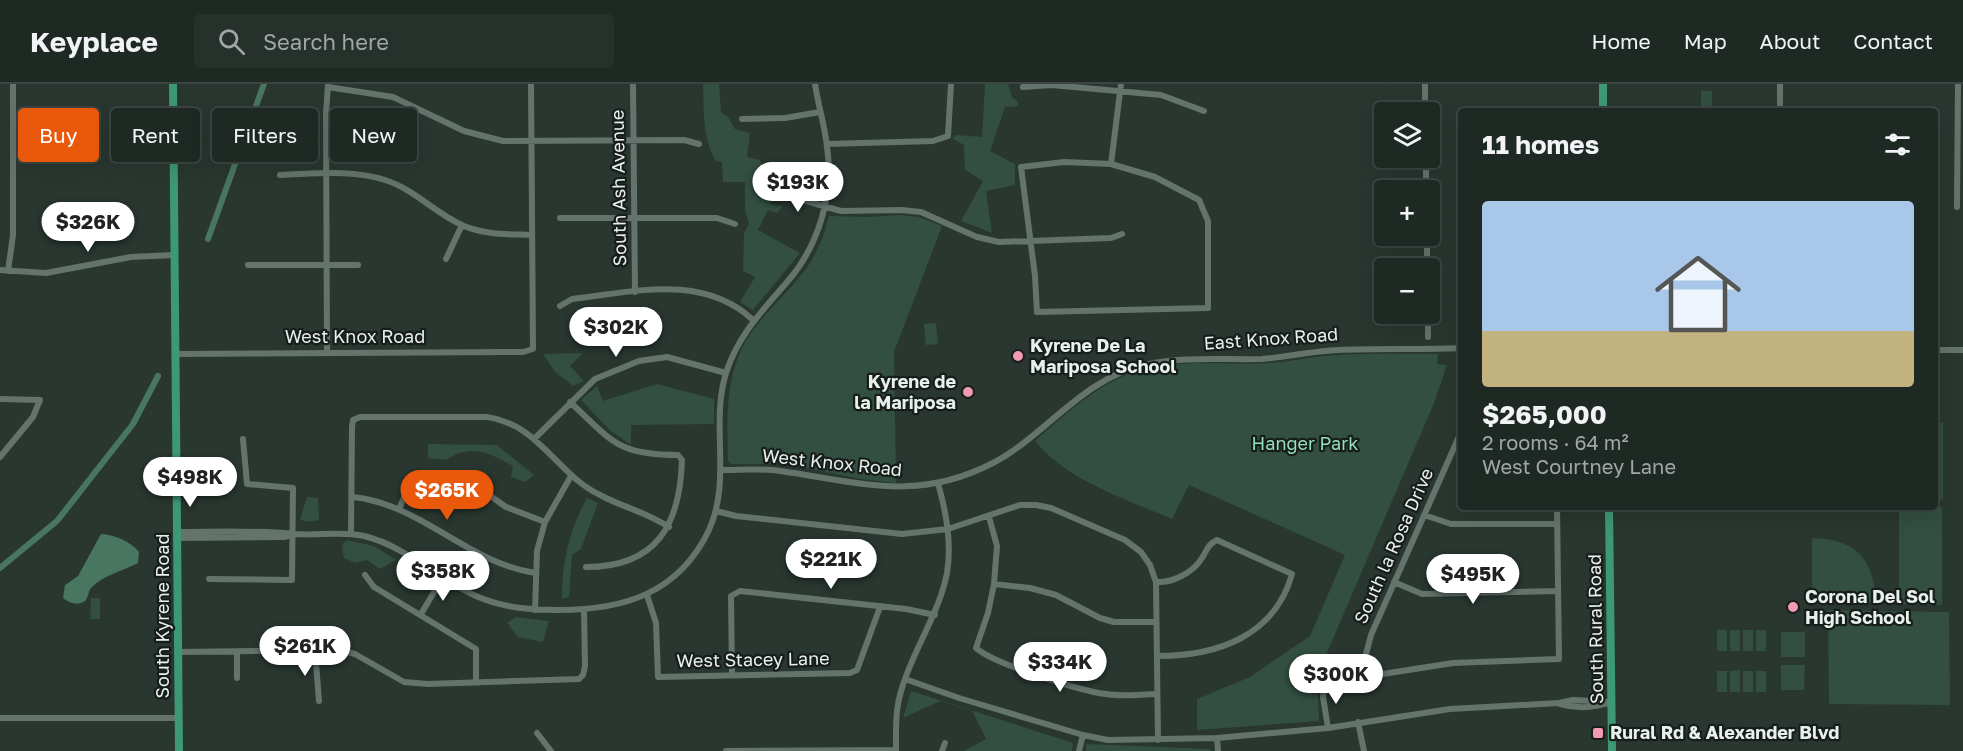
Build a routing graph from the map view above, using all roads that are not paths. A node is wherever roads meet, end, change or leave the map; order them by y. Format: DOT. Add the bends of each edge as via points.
graph roads {
  1 [pos="13,84"];
  2 [pos="173,84"];
  3 [pos="531,84"];
  4 [pos="633,84"];
  5 [pos="815,84"];
  6 [pos="951,84"];
  7 [pos="1425,84"];
  8 [pos="1603,84"];
  9 [pos="1780,84"];
  10 [pos="1958,84"];
  11 [pos="328,86"];
  12 [pos="1023,87"];
  13 [pos="1121,87"];
  14 [pos="1425,102"];
  15 [pos="1603,108"];
  16 [pos="1780,108"];
  17 [pos="1204,111"];
  18 [pos="820,112"];
  19 [pos="742,119"];
  20 [pos="633,139"];
  21 [pos="531,140"];
  22 [pos="699,144"];
  23 [pos="827,144"];
  24 [pos="1961,151"];
  25 [pos="1111,164"];
  26 [pos="327,174"];
  27 [pos="279,175"];
  28 [pos="778,194"];
  29 [pos="1957,207"];
  30 [pos="825,208"];
  31 [pos="560,218"];
  32 [pos="634,218"];
  33 [pos="735,224"];
  34 [pos="462,225"];
  35 [pos="1122,234"];
  36 [pos="532,235"];
  37 [pos="1031,242"];
  38 [pos="174,255"];
  39 [pos="446,259"];
  40 [pos="248,265"];
  41 [pos="327,265"];
  42 [pos="358,265"];
  43 [pos="0,270"];
  44 [pos="8,271"];
  45 [pos="635,292"];
  46 [pos="560,306"];
  47 [pos="753,320"];
  48 [pos="1428,324"];
  49 [pos="1428,337"];
  50 [pos="1458,348"];
  51 [pos="1938,350"];
  52 [pos="1963,350"];
  53 [pos="327,352"];
  54 [pos="177,354"];
  55 [pos="726,373"];
  56 [pos="0,399"];
  57 [pos="570,402"];
  58 [pos="243,439"];
  59 [pos="534,439"];
  60 [pos="1458,449"];
  61 [pos="0,457"];
  62 [pos="721,470"];
  63 [pos="572,476"];
  64 [pos="413,477"];
  65 [pos="938,483"];
  66 [pos="482,490"];
  67 [pos="353,497"];
  68 [pos="399,508"];
  69 [pos="1557,510"];
  70 [pos="1609,510"];
  71 [pos="716,511"];
  72 [pos="1424,515"];
  73 [pos="989,517"];
  74 [pos="544,522"];
  75 [pos="1557,525"];
  76 [pos="669,527"];
  77 [pos="948,529"];
  78 [pos="293,534"];
  79 [pos="351,534"];
  80 [pos="178,535"];
  81 [pos="586,567"];
  82 [pos="535,573"];
  83 [pos="364,575"];
  84 [pos="443,578"];
  85 [pos="209,579"];
  86 [pos="1156,582"];
  87 [pos="1394,582"];
  88 [pos="994,584"];
  89 [pos="1558,591"];
  90 [pos="646,595"];
  91 [pos="880,607"];
  92 [pos="535,610"];
  93 [pos="584,610"];
  94 [pos="421,614"];
  95 [pos="935,615"];
  96 [pos="1156,622"];
  97 [pos="315,650"];
  98 [pos="177,652"];
  99 [pos="237,652"];
  100 [pos="1158,656"];
  101 [pos="732,675"];
  102 [pos="1370,675"];
  103 [pos="237,678"];
  104 [pos="905,679"];
  105 [pos="477,682"];
  106 [pos="1157,694"];
  107 [pos="319,701"];
  108 [pos="1612,702"];
  109 [pos="0,718"];
  110 [pos="178,718"];
  111 [pos="1358,722"];
  112 [pos="1328,728"];
  113 [pos="537,733"];
  114 [pos="1083,735"];
  115 [pos="1217,738"];
  116 [pos="1158,740"];
  117 [pos="945,743"];
  118 [pos="896,750"];
  119 [pos="179,751"];
  120 [pos="551,751"];
  121 [pos="726,751"];
  122 [pos="846,751"];
  123 [pos="942,751"];
  124 [pos="1079,751"];
  125 [pos="1218,751"];
  126 [pos="1364,751"];
  127 [pos="1612,751"];
  1 -- 44 [label="street" via="13,235"];
  2 -- 38 [label="main road, South Kyrene Road"];
  3 -- 21 [label="street"];
  4 -- 20 [label="street, South Ash Avenue"];
  5 -- 18 [label="street"];
  6 -- 23 [label="street" via="948,136 933,141"];
  7 -- 14 [label="street"];
  8 -- 15 [label="main road"];
  9 -- 16 [label="street"];
  10 -- 24 [label="street"];
  11 -- 21 [label="street" via="393,98 483,138"];
  11 -- 26 [label="street"];
  12 -- 13 [label="street"];
  13 -- 17 [label="street" via="1161,95"];
  13 -- 25 [label="street"];
  18 -- 19 [label="street"];
  18 -- 23 [label="street"];
  20 -- 21 [label="street"];
  20 -- 22 [label="street"];
  20 -- 32 [label="street, South Ash Avenue"];
  21 -- 36 [label="street"];
  23 -- 30 [label="street"];
  24 -- 29 [label="street"];
  25 -- 37 [label="street" via="1064,162 1021,167"];
  25 -- 37 [label="street" via="1155,177 1198,200 1208,221 1208,308 1037,312"];
  26 -- 27 [label="street"];
  26 -- 34 [label="street" via="360,174 386,180 411,191"];
  26 -- 41 [label="street"];
  28 -- 30 [label="street"];
  30 -- 37 [label="street" via="852,212 911,210 989,240"];
  30 -- 47 [label="street" via="804,260"];
  31 -- 32 [label="street"];
  32 -- 33 [label="street" via="717,218"];
  32 -- 45 [label="street, South Ash Avenue"];
  34 -- 36 [label="street" via="497,235"];
  34 -- 39 [label="street"];
  35 -- 37 [label="street" via="1111,238"];
  36 -- 53 [label="street, West Knox Road" via="533,349"];
  38 -- 44 [label="street" via="131,257 46,273"];
  38 -- 54 [label="main road, South Kyrene Road"];
  40 -- 41 [label="street"];
  41 -- 42 [label="street"];
  41 -- 53 [label="street"];
  43 -- 44 [label="street"];
  45 -- 46 [label="street" via="572,300"];
  45 -- 47 [label="street" via="695,290 726,300"];
  47 -- 55 [label="street"];
  48 -- 49 [label="street"];
  50 -- 65 [label="street, East Knox Road" via="1336,350 1262,358 1177,359 1138,366 1094,386 1000,459"];
  51 -- 52 [label="street"];
  53 -- 54 [label="street, West Knox Road"];
  54 -- 80 [label="main road, South Kyrene Road"];
  55 -- 57 [label="street" via="667,357 639,361 595,379"];
  55 -- 62 [label="street" via="721,399"];
  56 -- 61 [label="street" via="40,400 33,417"];
  57 -- 59 [label="street"];
  57 -- 76 [label="street" via="625,450 678,455 682,460 677,508"];
  58 -- 78 [label="street" via="247,484 293,488"];
  59 -- 63 [label="street"];
  59 -- 67 [label="street" via="522,427 487,417 360,417 353,420"];
  60 -- 72 [label="street, South la Rosa Drive"];
  62 -- 65 [label="street, West Knox Road" via="772,470 873,487"];
  62 -- 71 [label="street"];
  63 -- 74 [label="street"];
  63 -- 76 [label="street" via="601,496 647,513"];
  64 -- 68 [label="street"];
  65 -- 77 [label="street"];
  66 -- 74 [label="street" via="506,507"];
  67 -- 68 [label="street"];
  67 -- 79 [label="street"];
  68 -- 82 [label="street" via="493,562"];
  69 -- 75 [label="street"];
  70 -- 108 [label="main road, South Rural Road"];
  71 -- 77 [label="street" via="890,534"];
  71 -- 90 [label="street" via="693,556 674,576"];
  72 -- 75 [label="street" via="1451,525"];
  72 -- 87 [label="street, South la Rosa Drive"];
  73 -- 77 [label="street"];
  73 -- 86 [label="street" via="1020,505 1051,508 1125,540 1142,552"];
  73 -- 88 [label="street" via="997,546"];
  74 -- 82 [label="street"];
  75 -- 89 [label="street"];
  76 -- 81 [label="street" via="637,557 609,567"];
  77 -- 95 [label="street" via="947,571"];
  78 -- 79 [label="street"];
  78 -- 80 [label="street" via="284,531"];
  78 -- 85 [label="street" via="292,580"];
  79 -- 84 [label="street" via="389,545"];
  80 -- 98 [label="main road, South Kyrene Road"];
  82 -- 92 [label="street"];
  83 -- 94 [label="street" via="374,587"];
  84 -- 92 [label="street" via="484,599"];
  84 -- 94 [label="street"];
  86 -- 96 [label="street"];
  86 -- 100 [label="street" via="1175,579 1190,570 1202,560 1208,545 1217,540 1292,574 1286,594 1253,631 1212,651"];
  87 -- 89 [label="street" via="1422,594"];
  87 -- 102 [label="street, South la Rosa Drive" via="1366,654"];
  88 -- 96 [label="street" via="1056,595 1114,622"];
  88 -- 106 [label="street" via="976,648 983,654 1015,668 1106,694"];
  89 -- 102 [label="street" via="1559,659 1453,663"];
  90 -- 93 [label="street" via="610,608"];
  90 -- 101 [label="street, West Stacey Lane" via="656,623 658,676"];
  91 -- 95 [label="street"];
  91 -- 101 [label="street, West Stacey Lane" via="857,670"];
  91 -- 101 [label="street" via="740,591 731,596"];
  92 -- 93 [label="street"];
  93 -- 105 [label="street" via="585,666 579,679"];
  94 -- 105 [label="street" via="477,649"];
  95 -- 104 [label="street"];
  96 -- 100 [label="street"];
  97 -- 99 [label="street"];
  97 -- 105 [label="street" via="355,654 404,682"];
  97 -- 107 [label="street"];
  98 -- 99 [label="street"];
  98 -- 110 [label="main road, South Kyrene Road"];
  99 -- 103 [label="street"];
  100 -- 106 [label="street"];
  102 -- 112 [label="street" via="1325,683"];
  104 -- 114 [label="street"];
  104 -- 118 [label="street" via="896,718"];
  106 -- 116 [label="street"];
  108 -- 111 [label="street" via="1573,700 1450,709"];
  108 -- 127 [label="main road, South Rural Road"];
  109 -- 110 [label="street"];
  110 -- 119 [label="main road, South Kyrene Road"];
  111 -- 112 [label="street"];
  111 -- 126 [label="street"];
  112 -- 115 [label="street"];
  113 -- 120 [label="street"];
  114 -- 116 [label="street" via="1108,740"];
  114 -- 124 [label="street"];
  115 -- 116 [label="street"];
  115 -- 125 [label="street"];
  117 -- 123 [label="street"];
  118 -- 122 [label="street"];
  121 -- 122 [label="street"];
}
